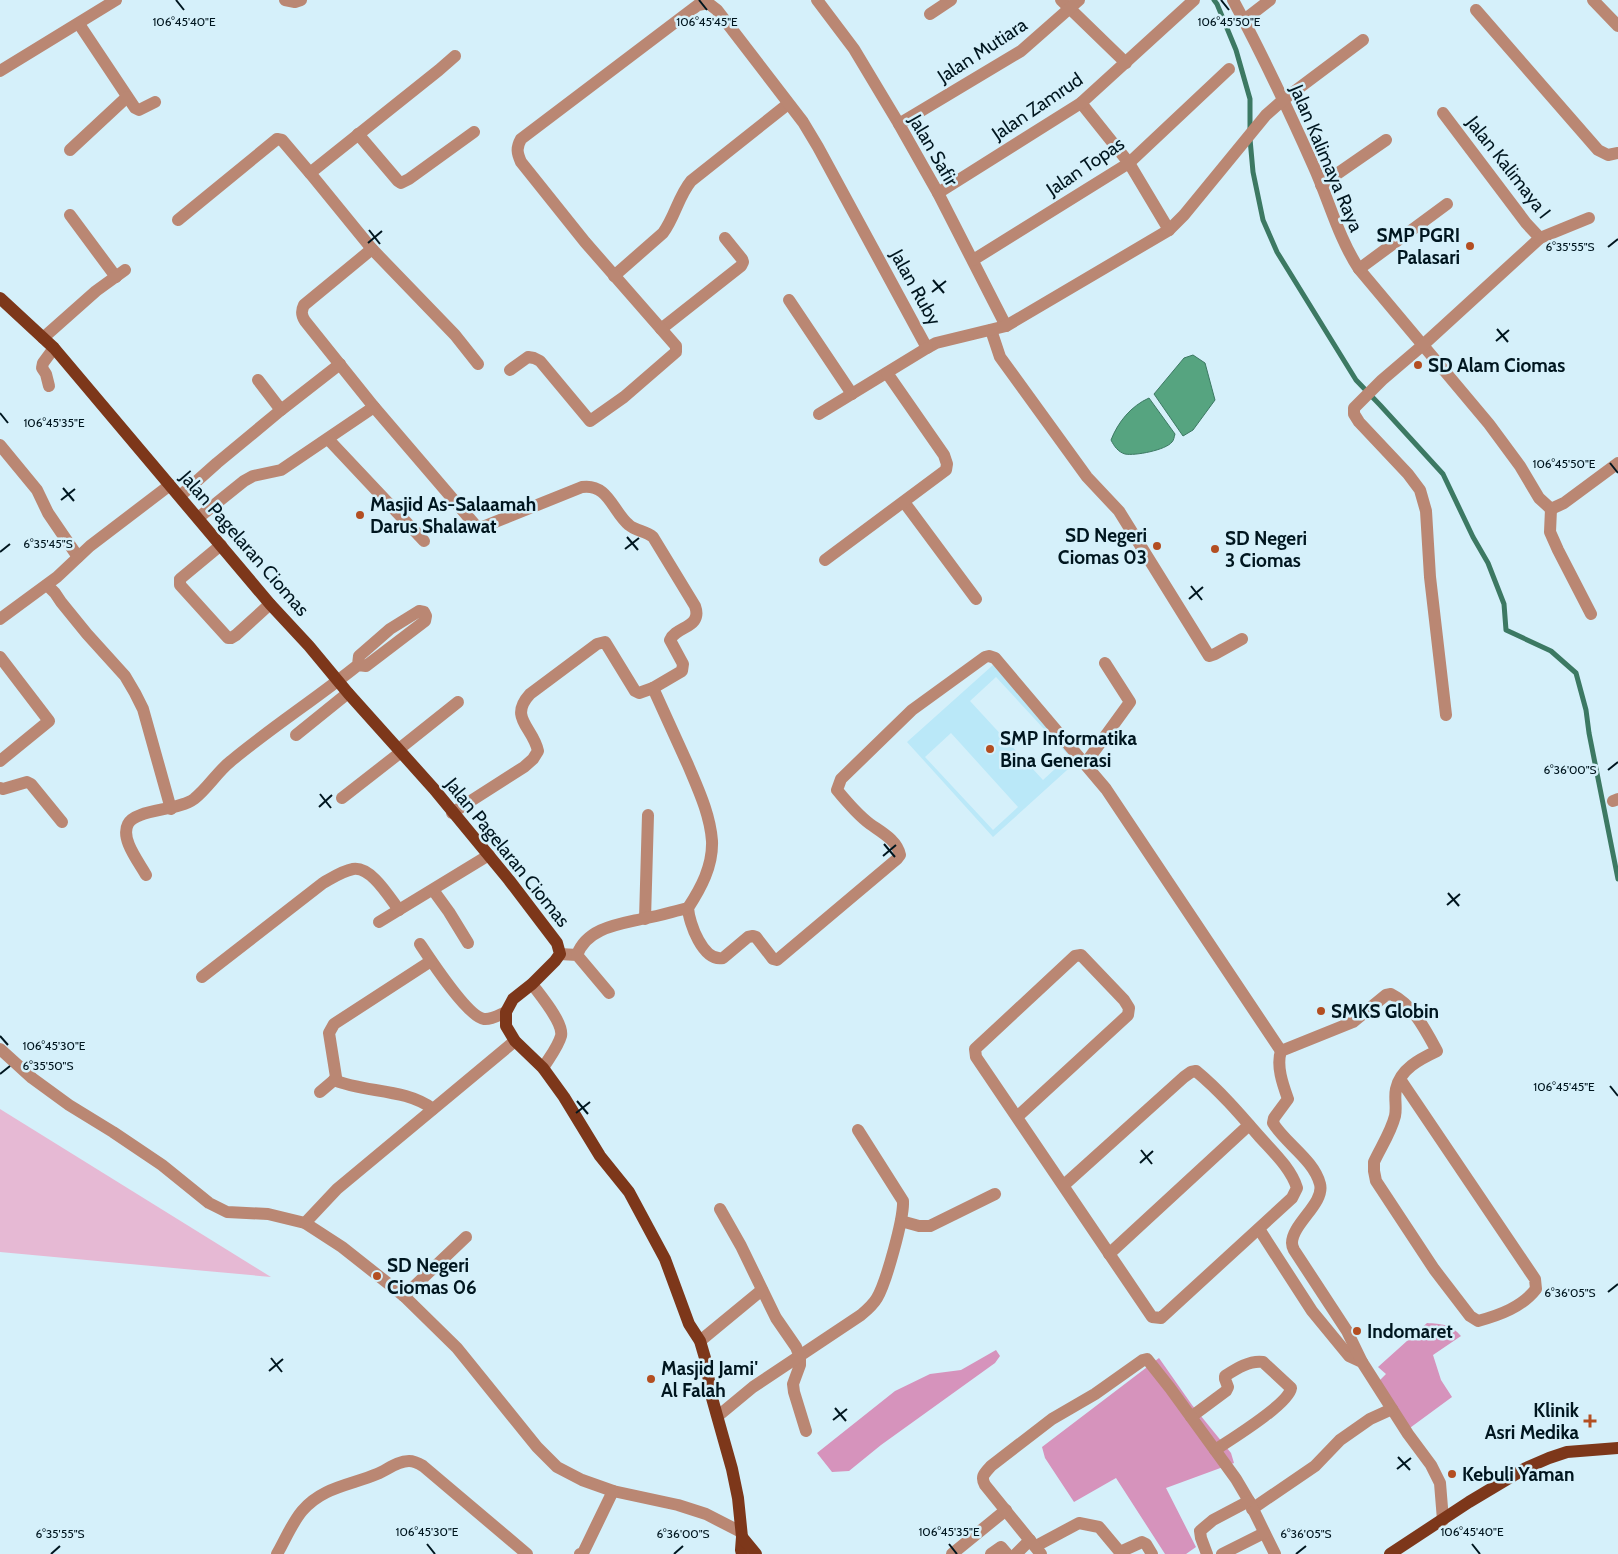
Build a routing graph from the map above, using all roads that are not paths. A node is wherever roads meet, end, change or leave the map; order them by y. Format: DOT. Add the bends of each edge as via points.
graph roads {
  1 [pos="116,0"];
  2 [pos="285,0"];
  3 [pos="301,0"];
  4 [pos="817,0"];
  5 [pos="951,0"];
  6 [pos="1194,0"];
  7 [pos="1233,0"];
  8 [pos="1270,0"];
  9 [pos="1593,0"];
  10 [pos="1071,3"];
  11 [pos="1476,10"];
  12 [pos="930,14"];
  13 [pos="1244,20"];
  14 [pos="78,24"];
  15 [pos="1618,26"];
  16 [pos="1362,40"];
  17 [pos="455,56"];
  18 [pos="1126,62"];
  19 [pos="1229,69"];
  20 [pos="0,71"];
  21 [pos="127,97"];
  22 [pos="1283,100"];
  23 [pos="155,102"];
  24 [pos="1081,103"];
  25 [pos="788,104"];
  26 [pos="1443,112"];
  27 [pos="899,124"];
  28 [pos="474,132"];
  29 [pos="358,134"];
  30 [pos="1386,140"];
  31 [pos="70,150"];
  32 [pos="1618,153"];
  33 [pos="1129,163"];
  34 [pos="310,173"];
  35 [pos="1321,185"];
  36 [pos="938,192"];
  37 [pos="1447,204"];
  38 [pos="70,215"];
  39 [pos="1589,218"];
  40 [pos="178,220"];
  41 [pos="1169,230"];
  42 [pos="725,238"];
  43 [pos="1540,238"];
  44 [pos="372,249"];
  45 [pos="973,260"];
  46 [pos="1359,269"];
  47 [pos="614,276"];
  48 [pos="789,300"];
  49 [pos="2,303"];
  50 [pos="1006,326"];
  51 [pos="661,329"];
  52 [pos="991,330"];
  53 [pos="43,338"];
  54 [pos="1424,345"];
  55 [pos="54,348"];
  56 [pos="928,348"];
  57 [pos="340,364"];
  58 [pos="478,364"];
  59 [pos="510,370"];
  60 [pos="887,373"];
  61 [pos="258,380"];
  62 [pos="50,386"];
  63 [pos="852,394"];
  64 [pos="374,407"];
  65 [pos="281,410"];
  66 [pos="819,414"];
  67 [pos="328,439"];
  68 [pos="0,445"];
  69 [pos="1618,463"];
  70 [pos="170,485"];
  71 [pos="180,496"];
  72 [pos="904,502"];
  73 [pos="1551,509"];
  74 [pos="198,518"];
  75 [pos="424,541"];
  76 [pos="221,545"];
  77 [pos="78,557"];
  78 [pos="825,560"];
  79 [pos="47,585"];
  80 [pos="976,599"];
  81 [pos="270,604"];
  82 [pos="1591,614"];
  83 [pos="0,619"];
  84 [pos="1242,639"];
  85 [pos="0,657"];
  86 [pos="1105,662"];
  87 [pos="358,664"];
  88 [pos="339,680"];
  89 [pos="653,688"];
  90 [pos="348,693"];
  91 [pos="458,702"];
  92 [pos="1446,716"];
  93 [pos="296,735"];
  94 [pos="400,750"];
  95 [pos="0,761"];
  96 [pos="1085,764"];
  97 [pos="0,788"];
  98 [pos="342,798"];
  99 [pos="171,809"];
  100 [pos="452,813"];
  101 [pos="648,816"];
  102 [pos="62,822"];
  103 [pos="489,855"];
  104 [pos="146,875"];
  105 [pos="433,890"];
  106 [pos="688,908"];
  107 [pos="398,910"];
  108 [pos="645,919"];
  109 [pos="379,922"];
  110 [pos="468,942"];
  111 [pos="420,944"];
  112 [pos="560,954"];
  113 [pos="577,955"];
  114 [pos="431,961"];
  115 [pos="202,976"];
  116 [pos="532,984"];
  117 [pos="609,993"];
  118 [pos="506,1012"];
  119 [pos="515,1041"];
  120 [pos="0,1049"];
  121 [pos="1281,1050"];
  122 [pos="543,1068"];
  123 [pos="1400,1079"];
  124 [pos="334,1080"];
  125 [pos="320,1092"];
  126 [pos="433,1110"];
  127 [pos="1018,1117"];
  128 [pos="1249,1125"];
  129 [pos="858,1130"];
  130 [pos="1064,1185"];
  131 [pos="994,1194"];
  132 [pos="720,1209"];
  133 [pos="901,1221"];
  134 [pos="305,1223"];
  135 [pos="1259,1229"];
  136 [pos="466,1237"];
  137 [pos="1109,1254"];
  138 [pos="762,1290"];
  139 [pos="404,1296"];
  140 [pos="700,1341"];
  141 [pos="800,1357"];
  142 [pos="1362,1362"];
  143 [pos="1392,1409"];
  144 [pos="718,1416"];
  145 [pos="1190,1417"];
  146 [pos="806,1431"];
  147 [pos="1618,1448"];
  148 [pos="1215,1450"];
  149 [pos="613,1491"];
  150 [pos="1251,1505"];
  151 [pos="1006,1510"];
  152 [pos="1443,1520"];
  153 [pos="1264,1533"];
  154 [pos="742,1535"];
  155 [pos="1036,1547"];
  156 [pos="278,1554"];
  157 [pos="527,1554"];
  158 [pos="583,1554"];
  159 [pos="742,1554"];
  160 [pos="756,1554"];
  161 [pos="952,1554"];
  162 [pos="991,1554"];
  163 [pos="1007,1554"];
  164 [pos="1016,1554"];
  165 [pos="1152,1554"];
  166 [pos="1207,1554"];
  167 [pos="1222,1554"];
  168 [pos="1275,1554"];
  169 [pos="1390,1554"];
  1 -- 14 [label="street"];
  2 -- 3 [label="street"];
  4 -- 27 [label="street, Jalan Safir" via="854,49"];
  5 -- 12 [label="street"];
  6 -- 18 [label="street, Jalan Zamrud"];
  7 -- 13 [label="street, Jalan Kalimaya Raya"];
  8 -- 13 [label="street"];
  9 -- 15 [label="street"];
  10 -- 18 [label="street"];
  10 -- 27 [label="street, Jalan Mutiara" via="1021,51"];
  11 -- 32 [label="street" via="1598,150 1608,155"];
  13 -- 22 [label="street, Jalan Kalimaya Raya"];
  14 -- 20 [label="street"];
  14 -- 21 [label="street"];
  16 -- 22 [label="street, Jalan Ruby"];
  17 -- 29 [label="street"];
  18 -- 24 [label="street, Jalan Zamrud"];
  19 -- 33 [label="street, Jalan Topas"];
  21 -- 23 [label="street" via="139,110"];
  21 -- 31 [label="street"];
  22 -- 35 [label="street, Jalan Kalimaya Raya"];
  22 -- 41 [label="street, Jalan Ruby"];
  24 -- 33 [label="street"];
  24 -- 36 [label="street, Jalan Zamrud"];
  25 -- 47 [label="street" via="691,181 681,195 669,225"];
  25 -- 47 [label="street, Jalan Ruby" via="717,10 708,3 687,12 521,140 517,146 521,162"];
  25 -- 56 [label="street, Jalan Ruby" via="812,136"];
  26 -- 43 [label="street, Jalan Kalimaya I"];
  27 -- 36 [label="street, Jalan Safir"];
  28 -- 29 [label="street" via="401,183"];
  29 -- 34 [label="street"];
  30 -- 35 [label="street"];
  33 -- 41 [label="street"];
  33 -- 45 [label="street, Jalan Topas"];
  34 -- 40 [label="street" via="282,140 277,139"];
  34 -- 44 [label="street"];
  35 -- 46 [label="street, Jalan Kalimaya Raya" via="1340,237"];
  36 -- 45 [label="street, Jalan Safir"];
  37 -- 46 [label="street"];
  38 -- 53 [label="street" via="121,274 96,291"];
  39 -- 43 [label="street"];
  41 -- 50 [label="street, Jalan Ruby"];
  42 -- 51 [label="street" via="742,260 742,266"];
  43 -- 54 [label="street, Jalan Kalimaya I"];
  44 -- 57 [label="street" via="309,300 302,310 305,321"];
  44 -- 58 [label="street" via="455,335"];
  45 -- 50 [label="street, Jalan Safir"];
  46 -- 54 [label="street, Jalan Kalimaya Raya"];
  47 -- 51 [label="street"];
  48 -- 63 [label="street"];
  49 -- 53 [label="main road, Jalan Pagelaran Ciomas"];
  50 -- 52 [label="street, Jalan Ruby"];
  51 -- 59 [label="street" via="676,346 676,352 624,397 590,421 540,361 528,357"];
  52 -- 56 [label="street, Jalan Ruby"];
  52 -- 84 [label="street" via="1000,357 1086,477 1119,511 1210,656"];
  53 -- 55 [label="main road, Jalan Pagelaran Ciomas"];
  54 -- 73 [label="street, Jalan Kalimaya Raya" via="1520,466 1539,498"];
  54 -- 92 [label="street, Jalan Kalimaya I" via="1366,394 1354,408 1354,414 1420,490 1426,511"];
  55 -- 62 [label="street" via="42,368"];
  55 -- 70 [label="main road, Jalan Pagelaran Ciomas"];
  56 -- 60 [label="street"];
  57 -- 64 [label="street"];
  57 -- 65 [label="street"];
  60 -- 63 [label="street"];
  60 -- 72 [label="street" via="944,454 947,464 942,474"];
  61 -- 65 [label="street"];
  63 -- 66 [label="street"];
  64 -- 67 [label="street"];
  64 -- 89 [label="street" via="480,528 591,486 610,501 627,524 653,538 697,613 691,624 673,634 670,640 682,664 682,671"];
  65 -- 71 [label="street"];
  67 -- 74 [label="street" via="281,470 253,476"];
  67 -- 75 [label="street"];
  68 -- 77 [label="street" via="36,490"];
  69 -- 73 [label="street" via="1564,504"];
  70 -- 71 [label="main road, Jalan Pagelaran Ciomas"];
  70 -- 77 [label="street"];
  71 -- 74 [label="main road, Jalan Pagelaran Ciomas"];
  72 -- 78 [label="street"];
  72 -- 80 [label="street"];
  73 -- 82 [label="street" via="1550,532"];
  74 -- 76 [label="main road, Jalan Pagelaran Ciomas"];
  76 -- 81 [label="main road, Jalan Pagelaran Ciomas"];
  76 -- 81 [label="street" via="180,579 180,585 228,638 236,635"];
  77 -- 79 [label="street"];
  79 -- 83 [label="street"];
  79 -- 99 [label="street" via="125,676 135,693 143,709"];
  81 -- 88 [label="main road, Jalan Pagelaran Ciomas"];
  85 -- 95 [label="street" via="49,721"];
  86 -- 96 [label="street" via="1130,702"];
  87 -- 87 [label="street" via="359,656 390,629 419,611 424,612 425,621 366,666"];
  87 -- 88 [label="street"];
  88 -- 90 [label="main road, Jalan Pagelaran Ciomas"];
  88 -- 99 [label="street" via="230,762 192,800"];
  89 -- 100 [label="street" via="639,693 635,691 607,644 601,642 522,703 522,719 538,751 533,759"];
  89 -- 106 [label="street" via="702,798 712,842 709,866"];
  90 -- 93 [label="street"];
  90 -- 94 [label="main road, Jalan Pagelaran Ciomas"];
  91 -- 94 [label="street"];
  94 -- 98 [label="street"];
  94 -- 100 [label="main road, Jalan Pagelaran Ciomas"];
  96 -- 106 [label="street" via="995,658 984,657 912,710 837,786 840,794 883,832 900,855 790,950 775,961 753,936 723,958 714,958 699,941 689,921"];
  96 -- 121 [label="street" via="1106,789"];
  97 -- 102 [label="street" via="31,784"];
  99 -- 104 [label="street" via="138,815 129,821 125,830"];
  100 -- 103 [label="main road, Jalan Pagelaran Ciomas"];
  101 -- 108 [label="street"];
  103 -- 105 [label="street"];
  103 -- 112 [label="main road, Jalan Pagelaran Ciomas" via="558,943"];
  105 -- 107 [label="street"];
  105 -- 110 [label="street"];
  106 -- 108 [label="street"];
  107 -- 109 [label="street"];
  107 -- 115 [label="street" via="371,875 353,869 323,883"];
  108 -- 113 [label="street" via="593,934"];
  111 -- 114 [label="street"];
  112 -- 113 [label="street"];
  112 -- 116 [label="main road, Jalan Pagelaran Ciomas"];
  113 -- 117 [label="street"];
  114 -- 118 [label="street" via="477,1017 491,1019"];
  114 -- 124 [label="street" via="334,1024 329,1033 336,1070"];
  116 -- 118 [label="main road, Jalan Pagelaran Ciomas" via="513,999"];
  116 -- 122 [label="street" via="552,1012 562,1034"];
  118 -- 119 [label="main road" via="506,1026"];
  119 -- 122 [label="main road"];
  119 -- 126 [label="street"];
  120 -- 134 [label="street" via="32,1078 162,1165 209,1203 227,1212 268,1214"];
  121 -- 123 [label="street" via="1353,1022 1391,994 1406,1003 1416,1015 1437,1051 1409,1067"];
  121 -- 142 [label="street" via="1280,1070 1288,1099 1273,1123 1313,1170 1321,1189 1296,1231 1292,1242 1294,1250 1354,1343"];
  122 -- 140 [label="main road" via="600,1156 629,1192 665,1260 689,1324"];
  123 -- 123 [label="street" via="1536,1279 1536,1289 1530,1297 1502,1315 1478,1321 1470,1316 1434,1269 1376,1181 1374,1162 1395,1117 1396,1090"];
  124 -- 125 [label="street"];
  124 -- 126 [label="street" via="420,1101"];
  126 -- 134 [label="street" via="337,1189"];
  127 -- 127 [label="street" via="1128,1015 1129,1008 1124,1000 1081,956 1075,956 975,1049 976,1057"];
  127 -- 130 [label="street"];
  128 -- 130 [label="street" via="1201,1075 1191,1072"];
  128 -- 135 [label="street" via="1281,1161 1297,1188 1292,1198"];
  128 -- 137 [label="street"];
  129 -- 133 [label="street" via="900,1193 904,1208"];
  130 -- 137 [label="street"];
  131 -- 133 [label="street" via="930,1226"];
  132 -- 138 [label="street"];
  133 -- 141 [label="street" via="878,1296 871,1307"];
  134 -- 139 [label="street" via="342,1247"];
  135 -- 137 [label="street" via="1160,1318 1152,1317"];
  135 -- 142 [label="street" via="1312,1310 1350,1356"];
  136 -- 139 [label="street"];
  138 -- 140 [label="street"];
  138 -- 141 [label="street"];
  139 -- 149 [label="street" via="457,1348 537,1447 557,1466 582,1480"];
  140 -- 144 [label="main road"];
  141 -- 144 [label="street" via="753,1387"];
  141 -- 146 [label="street" via="793,1384"];
  142 -- 143 [label="street"];
  143 -- 150 [label="street" via="1370,1419 1340,1440 1315,1466"];
  143 -- 152 [label="street" via="1440,1483"];
  144 -- 154 [label="main road" via="738,1498"];
  145 -- 148 [label="street"];
  145 -- 148 [label="street" via="1228,1389 1225,1376 1241,1366 1263,1362 1291,1388 1268,1414"];
  145 -- 151 [label="street" via="1150,1362 1143,1360 1052,1419 991,1466 982,1479"];
  147 -- 152 [label="main road" via="1567,1452 1549,1458 1502,1482"];
  148 -- 150 [label="street"];
  149 -- 154 [label="street" via="706,1514"];
  149 -- 158 [label="street"];
  150 -- 153 [label="street"];
  150 -- 166 [label="street" via="1213,1520 1200,1531"];
  151 -- 155 [label="street"];
  151 -- 161 [label="street"];
  152 -- 169 [label="main road"];
  153 -- 167 [label="street"];
  153 -- 168 [label="street"];
  154 -- 159 [label="main road"];
  154 -- 160 [label="main road"];
  155 -- 164 [label="street"];
  155 -- 165 [label="street" via="1078,1523 1100,1527 1120,1552 1142,1542"];
  156 -- 157 [label="street" via="301,1511 313,1500 327,1491 410,1461 423,1466"];
  162 -- 163 [label="street" via="1001,1548"];
}
